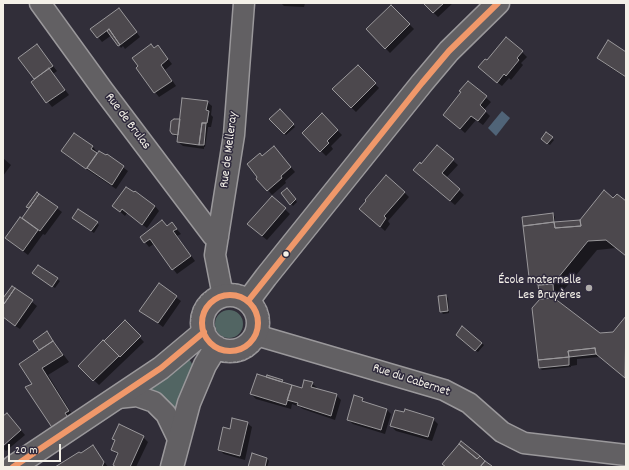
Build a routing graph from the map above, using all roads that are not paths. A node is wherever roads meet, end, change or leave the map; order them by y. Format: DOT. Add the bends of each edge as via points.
graph roads {
  1 [pos="40,3"];
  2 [pos="244,3"];
  3 [pos="498,3"];
  4 [pos="218,237"];
  5 [pos="222,291"];
  6 [pos="251,297"];
  7 [pos="260,336"];
  8 [pos="206,343"];
  9 [pos="117,398"];
  10 [pos="179,440"];
  11 [pos="626,455"];
  12 [pos="13,467"];
  13 [pos="172,467"];
  1 -- 4 [label="street, Rue de Brulas" via="203,223 213,236"];
  2 -- 4 [label="street, Rue de Melleray" via="234,135"];
  3 -- 6 [label="street" via="449,51 422,83"];
  4 -- 5 [label="street, Rue de Melleray" via="215,255"];
  5 -- 6 [label="street" via="231,295"];
  5 -- 8 [label="street" via="204,314 202,323"];
  6 -- 7 [label="street"];
  7 -- 8 [label="street" via="234,351"];
  7 -- 11 [label="street, Rue du Cabernet" via="444,390 469,403 502,432 524,443"];
  8 -- 9 [label="street" via="161,368"];
  8 -- 10 [label="street" via="205,365 189,403"];
  9 -- 10 [label="street" via="137,396 154,402 166,414"];
  9 -- 12 [label="street"];
  10 -- 13 [label="street"];
}
